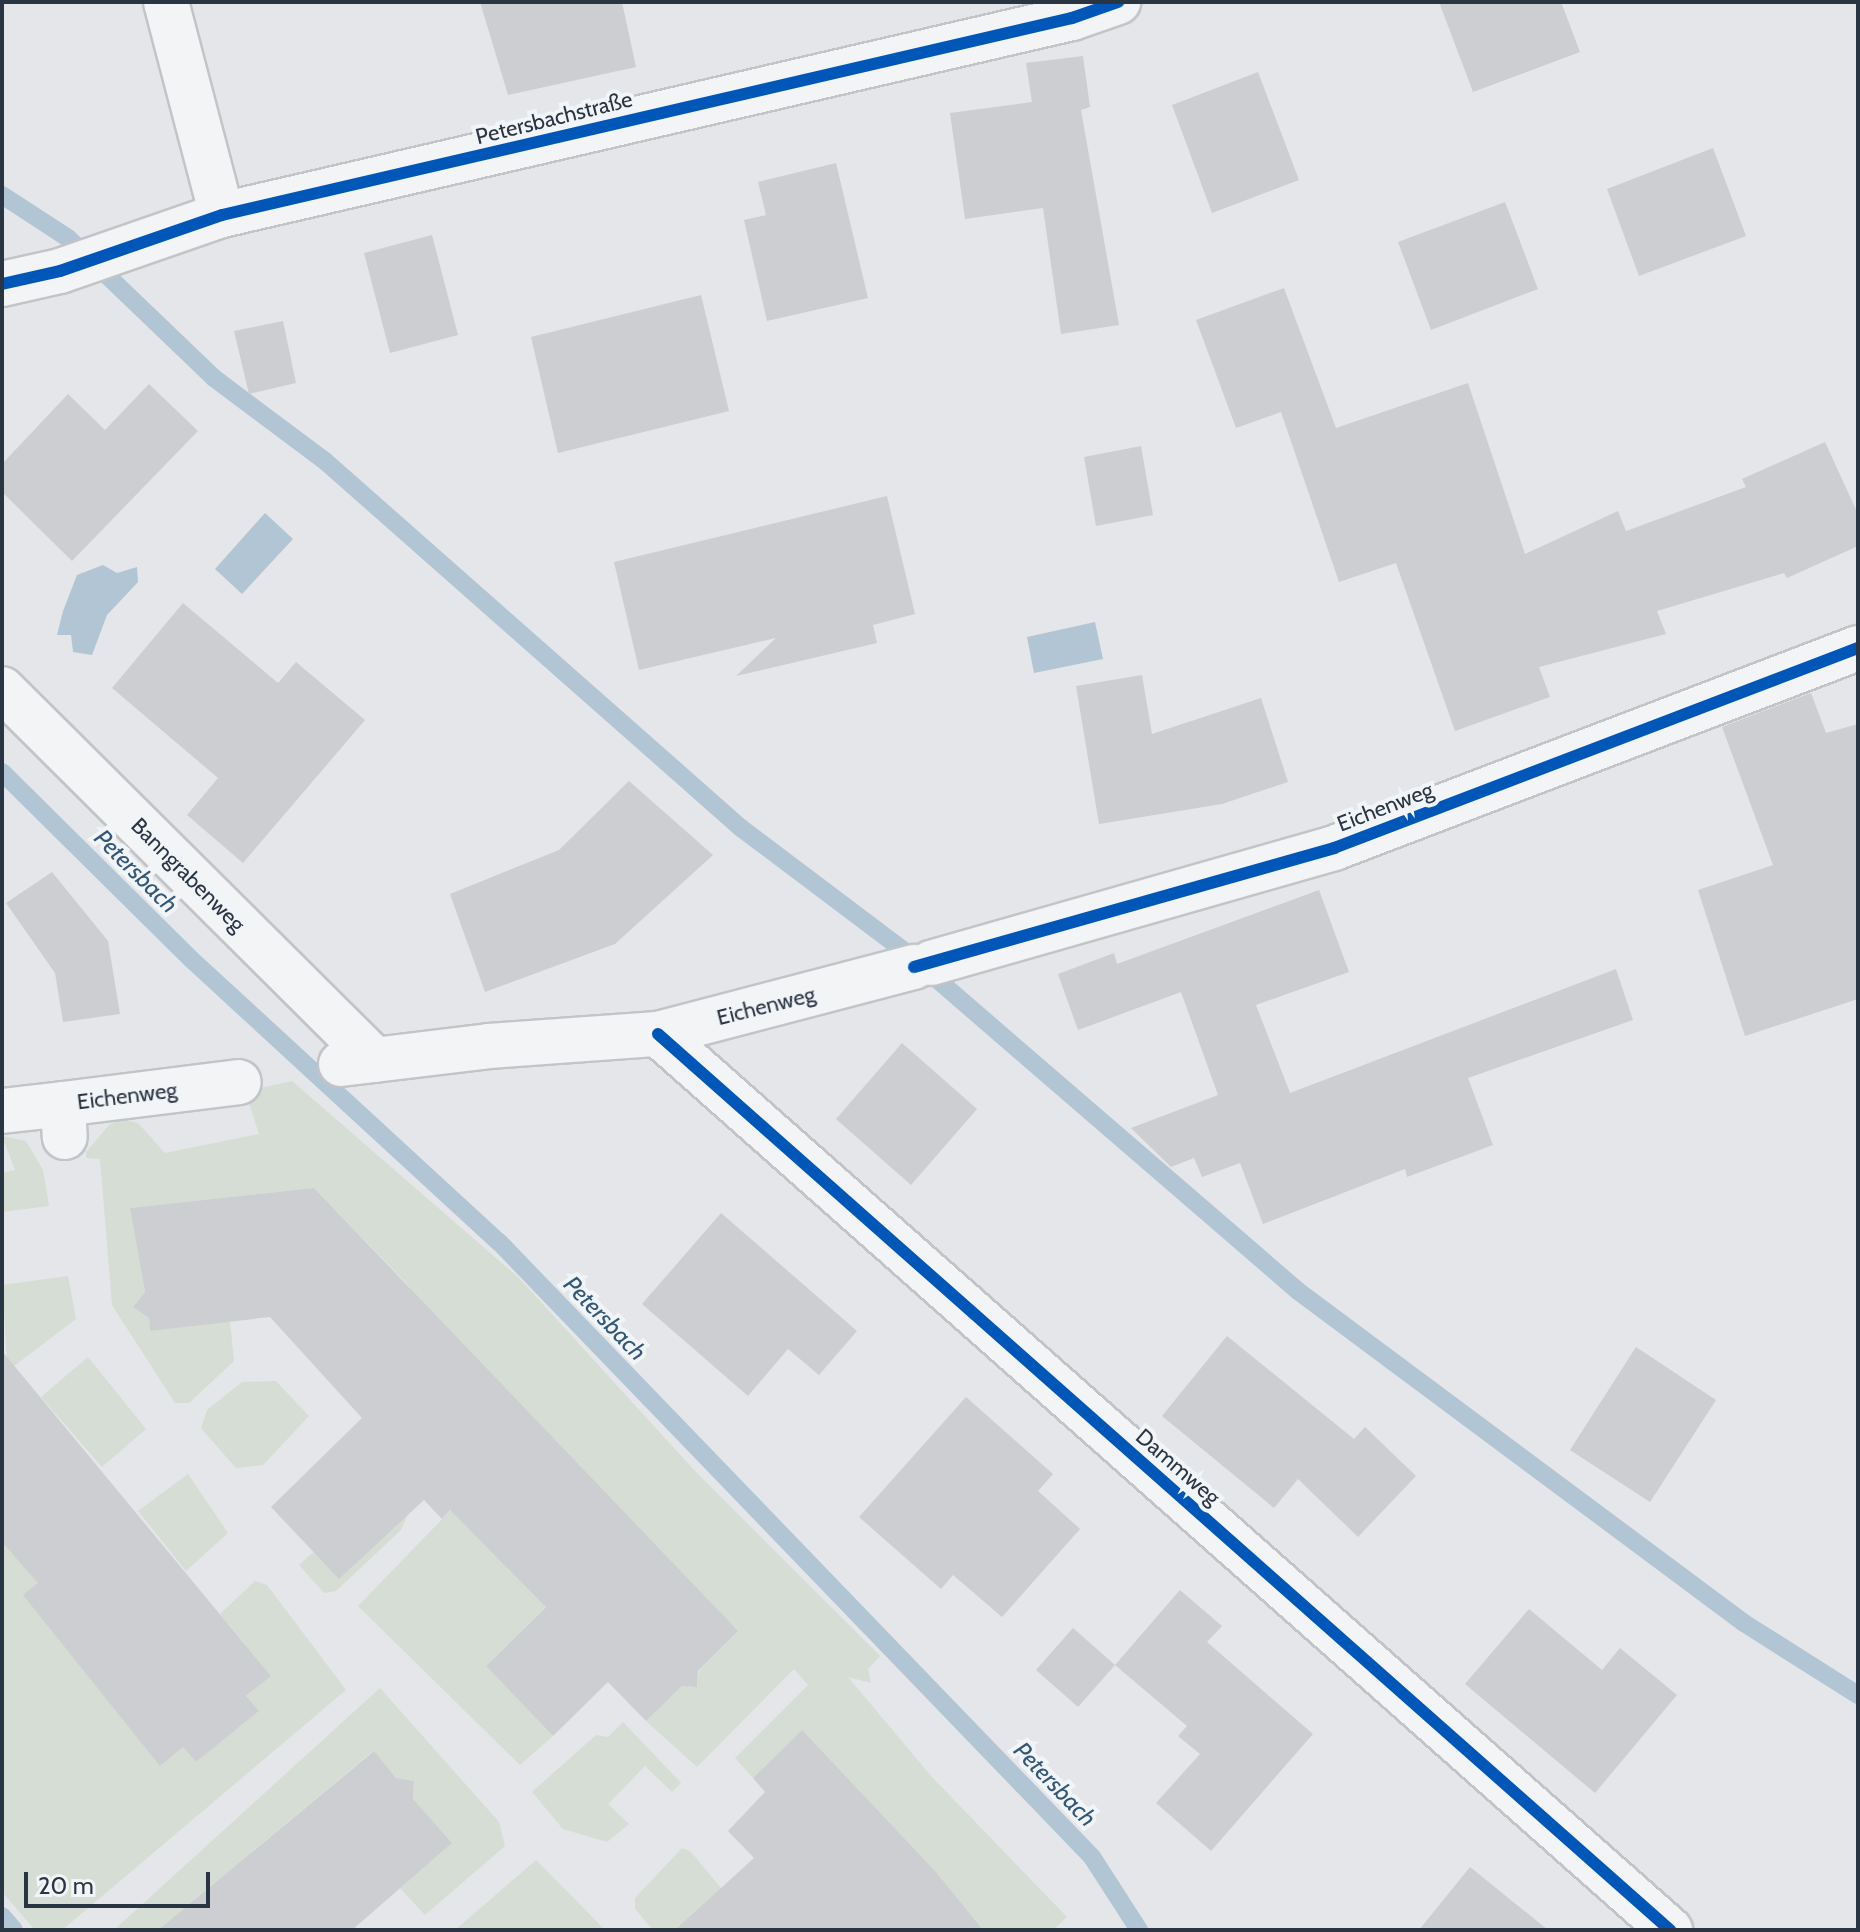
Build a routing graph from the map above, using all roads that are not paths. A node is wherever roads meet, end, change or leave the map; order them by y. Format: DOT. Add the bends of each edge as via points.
graph roads {
  1 [pos="166,2"];
  2 [pos="1118,2"];
  3 [pos="222,215"];
  4 [pos="2,284"];
  5 [pos="1858,648"];
  6 [pos="2,689"];
  7 [pos="658,1034"];
  8 [pos="358,1062"];
  9 [pos="239,1082"];
  10 [pos="2,1111"];
  11 [pos="1670,1930"];
  1 -- 3 [label="street"];
  2 -- 3 [label="street, Petersbachstraße" via="1072,18"];
  3 -- 4 [label="street, Petersbachstraße" via="60,271"];
  5 -- 7 [label="street, Eichenweg" via="1334,848"];
  6 -- 8 [label="street, Banngrabenweg"];
  7 -- 8 [label="street, Eichenweg"];
  7 -- 11 [label="street, Dammweg"];
  9 -- 10 [label="street, Eichenweg" via="64,1121"];
}
